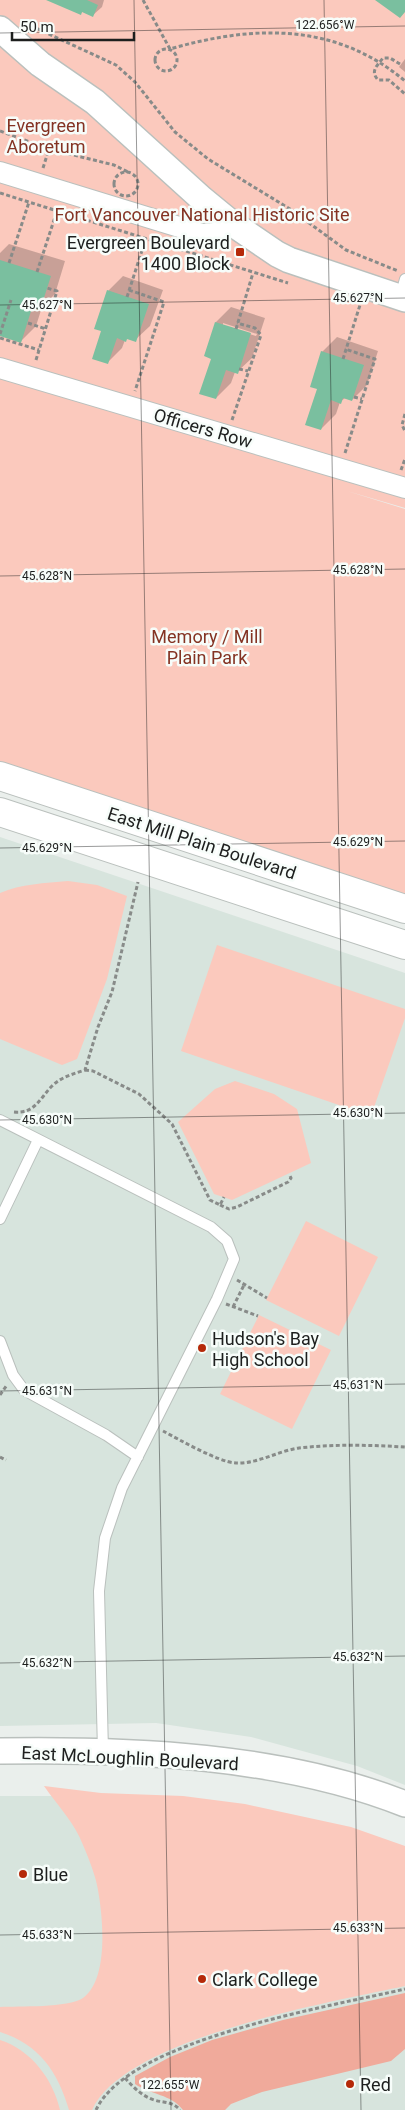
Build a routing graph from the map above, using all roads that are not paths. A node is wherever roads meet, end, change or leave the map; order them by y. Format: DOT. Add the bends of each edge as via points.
graph roads {
  1 [pos="9,24"];
  2 [pos="0,52"];
  3 [pos="40,64"];
  4 [pos="0,172"];
  5 [pos="230,222"];
  6 [pos="404,287"];
  7 [pos="0,368"];
  8 [pos="405,488"];
  9 [pos="0,776"];
  10 [pos="0,812"];
  11 [pos="405,909"];
  12 [pos="405,945"];
  13 [pos="3,1122"];
  14 [pos="38,1140"];
  15 [pos="0,1219"];
  16 [pos="0,1341"];
  17 [pos="138,1457"];
  18 [pos="0,1751"];
  19 [pos="104,1753"];
  20 [pos="405,1804"];
  1 -- 3 [label="street"];
  2 -- 3 [label="street"];
  3 -- 5 [label="street" via="95,102"];
  4 -- 5 [label="street" via="202,234 216,234"];
  5 -- 6 [label="street" via="289,260"];
  7 -- 8 [label="street, Officers Row"];
  9 -- 11 [label="main road, East Mill Plain Boulevard"];
  10 -- 12 [label="main road, East Mill Plain Boulevard"];
  13 -- 14 [label="lane"];
  14 -- 15 [label="lane"];
  14 -- 17 [label="lane" via="211,1227 227,1241 234,1259"];
  16 -- 17 [label="lane" via="13,1375 24,1390 106,1435"];
  17 -- 19 [label="lane" via="122,1488 105,1538 98,1591"];
  18 -- 19 [label="street, East McLoughlin Boulevard"];
  19 -- 20 [label="street, East McLoughlin Boulevard" via="237,1762 328,1780"];
}
